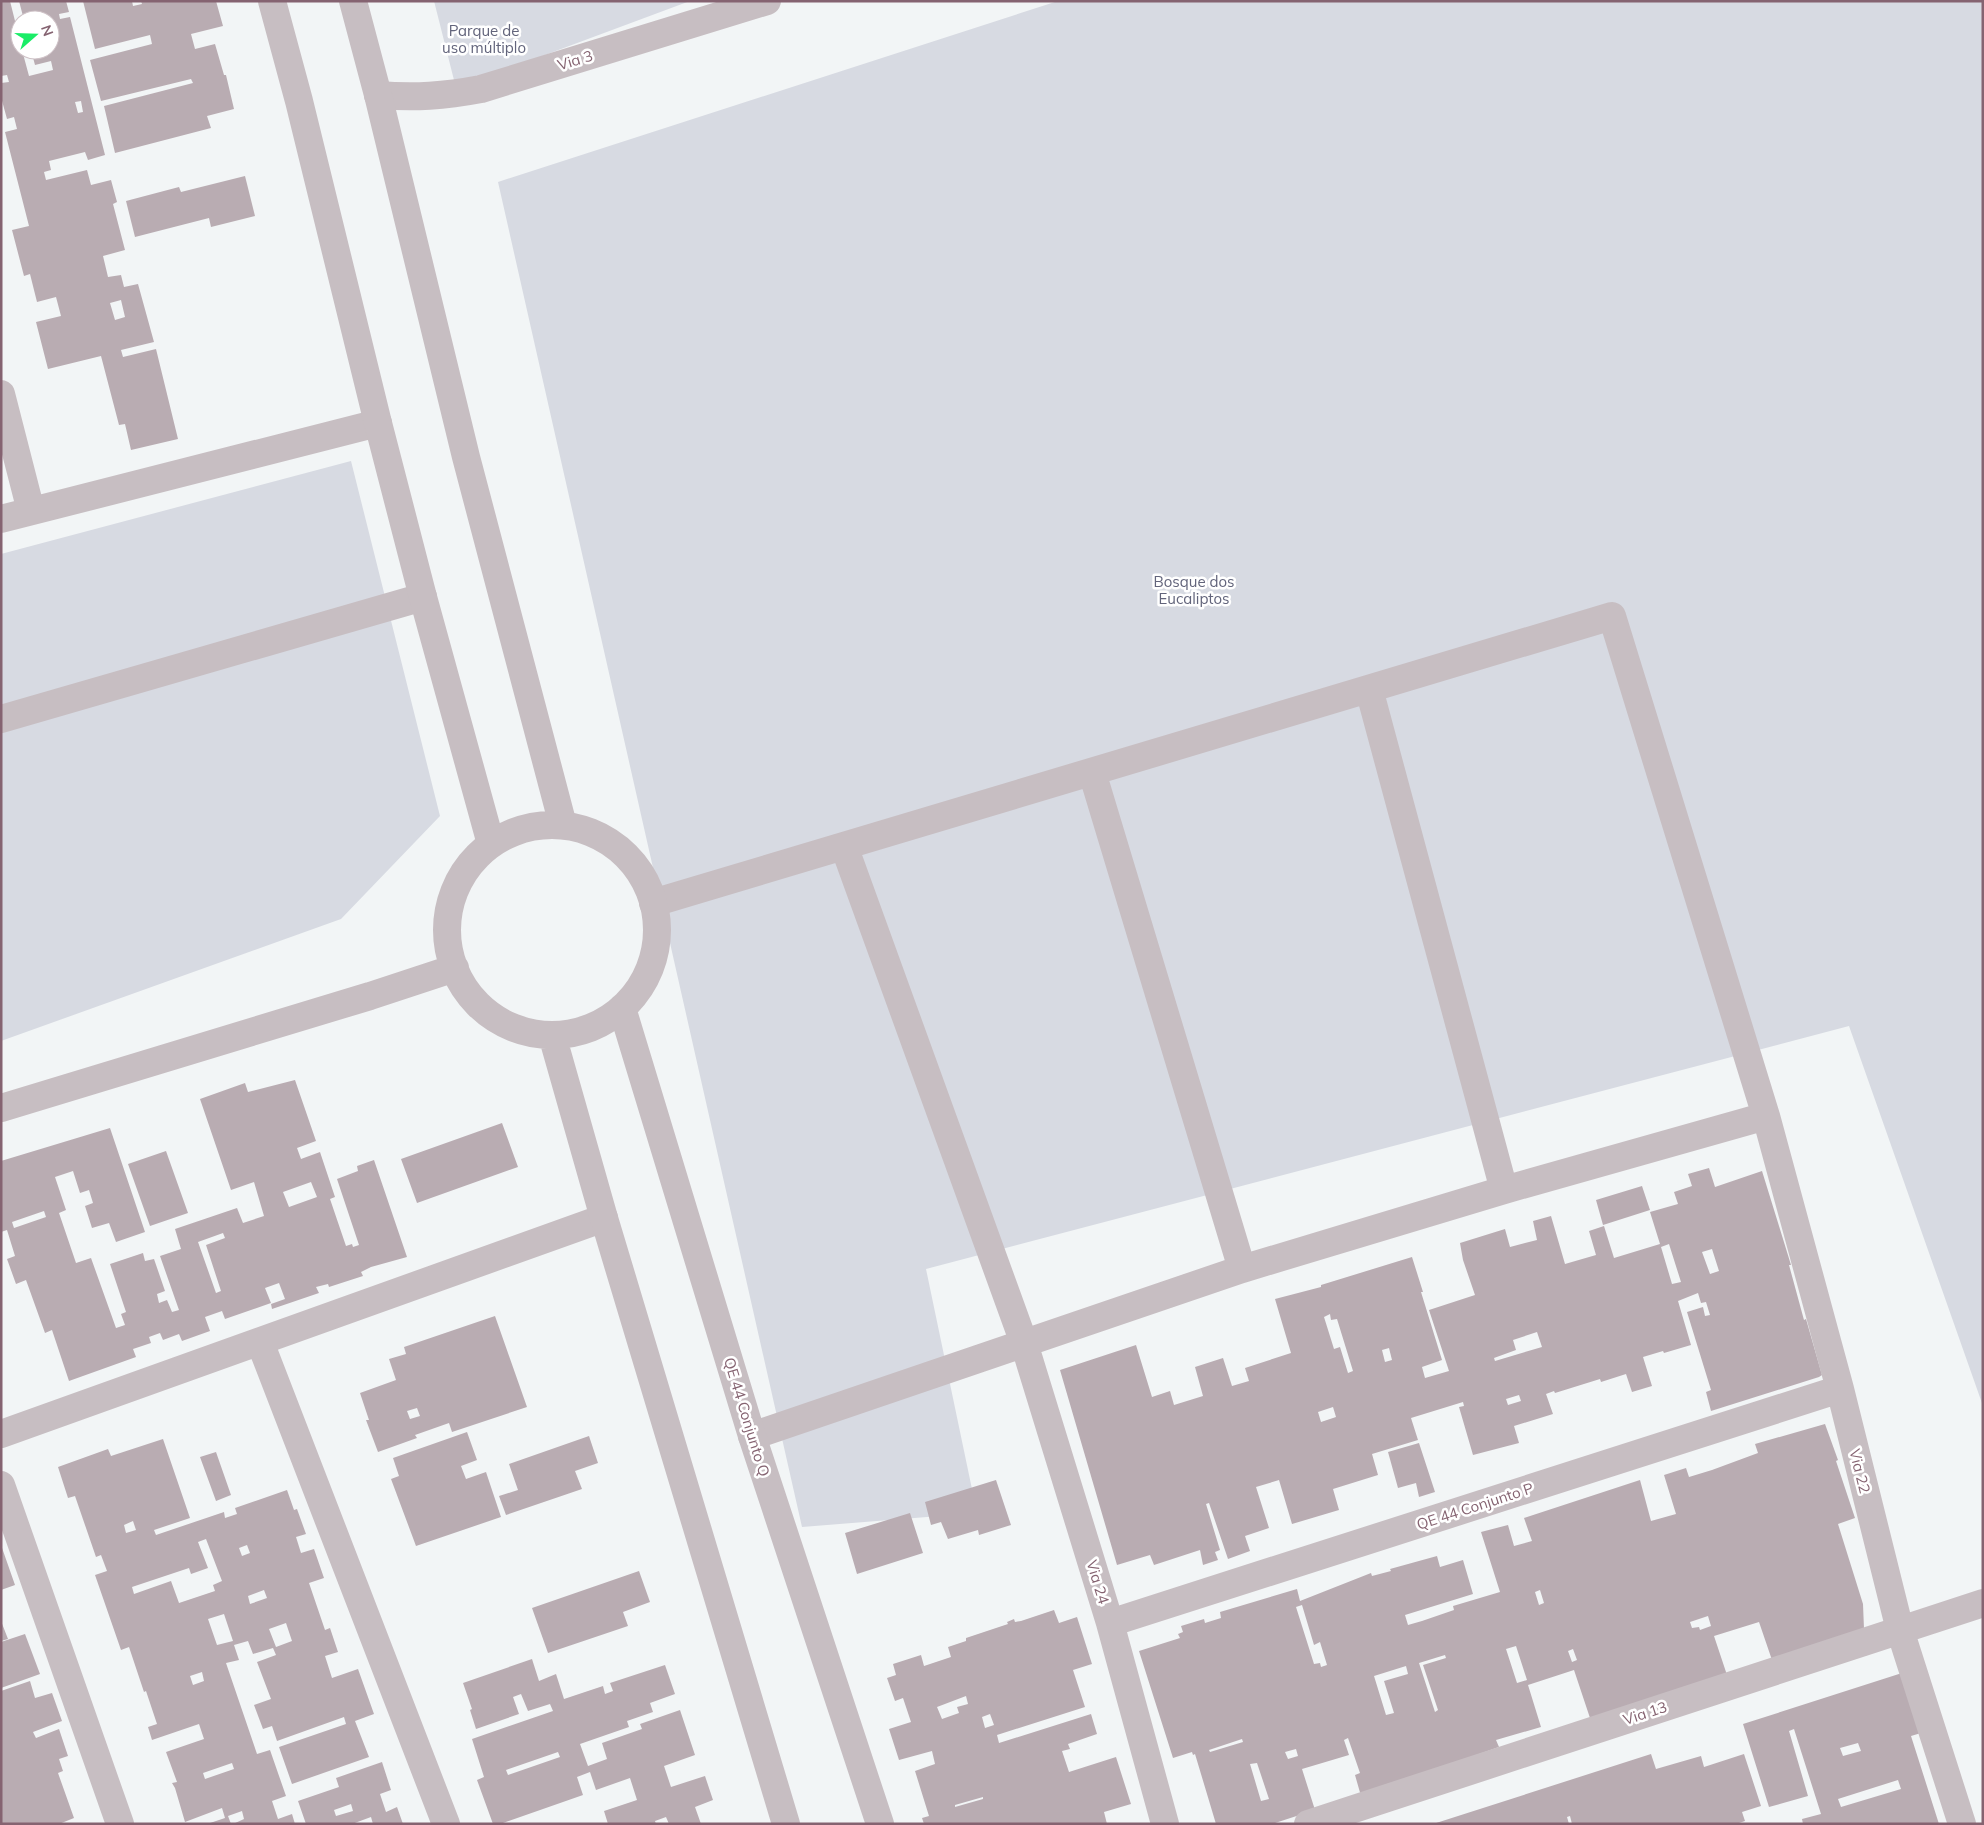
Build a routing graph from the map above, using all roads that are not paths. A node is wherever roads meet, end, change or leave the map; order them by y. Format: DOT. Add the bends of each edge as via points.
graph roads {
  1 [pos="272,1"];
  2 [pos="353,1"];
  3 [pos="767,1"];
  4 [pos="378,95"];
  5 [pos="1,394"];
  6 [pos="378,423"];
  7 [pos="31,511"];
  8 [pos="1,518"];
  9 [pos="423,597"];
  10 [pos="1369,689"];
  11 [pos="1,719"];
  12 [pos="1092,772"];
  13 [pos="563,825"];
  14 [pos="491,844"];
  15 [pos="844,846"];
  16 [pos="653,903"];
  17 [pos="455,968"];
  18 [pos="622,1008"];
  19 [pos="552,1035"];
  20 [pos="1,1108"];
  21 [pos="1766,1116"];
  22 [pos="1504,1190"];
  23 [pos="604,1218"];
  24 [pos="1242,1269"];
  25 [pos="260,1342"];
  26 [pos="1024,1343"];
  27 [pos="1840,1389"];
  28 [pos="1,1434"];
  29 [pos="752,1436"];
  30 [pos="1,1485"];
  31 [pos="1983,1603"];
  32 [pos="1110,1623"];
  33 [pos="1900,1630"];
  34 [pos="120,1824"];
  35 [pos="446,1824"];
  36 [pos="786,1824"];
  37 [pos="880,1824"];
  38 [pos="1165,1824"];
  39 [pos="1308,1824"];
  40 [pos="1962,1824"];
  1 -- 6 [label="street"];
  2 -- 4 [label="street"];
  3 -- 4 [label="street, Via 3" via="481,89 415,98"];
  4 -- 13 [label="street" via="466,457"];
  5 -- 7 [label="street"];
  6 -- 7 [label="street"];
  6 -- 9 [label="street"];
  7 -- 8 [label="street"];
  9 -- 11 [label="street"];
  9 -- 14 [label="street"];
  10 -- 12 [label="street"];
  10 -- 21 [label="street, Via 22" via="1612,616"];
  10 -- 22 [label="street"];
  12 -- 15 [label="street"];
  12 -- 24 [label="street"];
  13 -- 14 [label="street" via="525,828"];
  13 -- 16 [label="street" via="587,831 620,850 637,869"];
  14 -- 17 [label="street" via="472,862 453,896 448,935"];
  15 -- 16 [label="street"];
  15 -- 26 [label="street, Via 24"];
  16 -- 18 [label="street" via="657,929 654,954 645,978"];
  17 -- 19 [label="street" via="474,999 496,1018 523,1030"];
  17 -- 20 [label="street"];
  18 -- 19 [label="street" via="590,1028"];
  18 -- 29 [label="street, QE 44 Conjunto Q"];
  19 -- 23 [label="street"];
  21 -- 22 [label="street"];
  21 -- 27 [label="street, Via 22"];
  22 -- 24 [label="street"];
  23 -- 25 [label="street"];
  23 -- 36 [label="street"];
  24 -- 26 [label="street"];
  25 -- 28 [label="street"];
  25 -- 35 [label="street"];
  26 -- 29 [label="street"];
  26 -- 32 [label="street, Via 24"];
  27 -- 32 [label="street, QE 44 Conjunto P"];
  27 -- 33 [label="street, Via 22"];
  29 -- 37 [label="street, QE 44 Conjunto Q"];
  30 -- 34 [label="street"];
  31 -- 33 [label="street, Via 13"];
  32 -- 38 [label="street, Via 24"];
  33 -- 39 [label="street, Via 13"];
  33 -- 40 [label="street, Via 22"];
}
